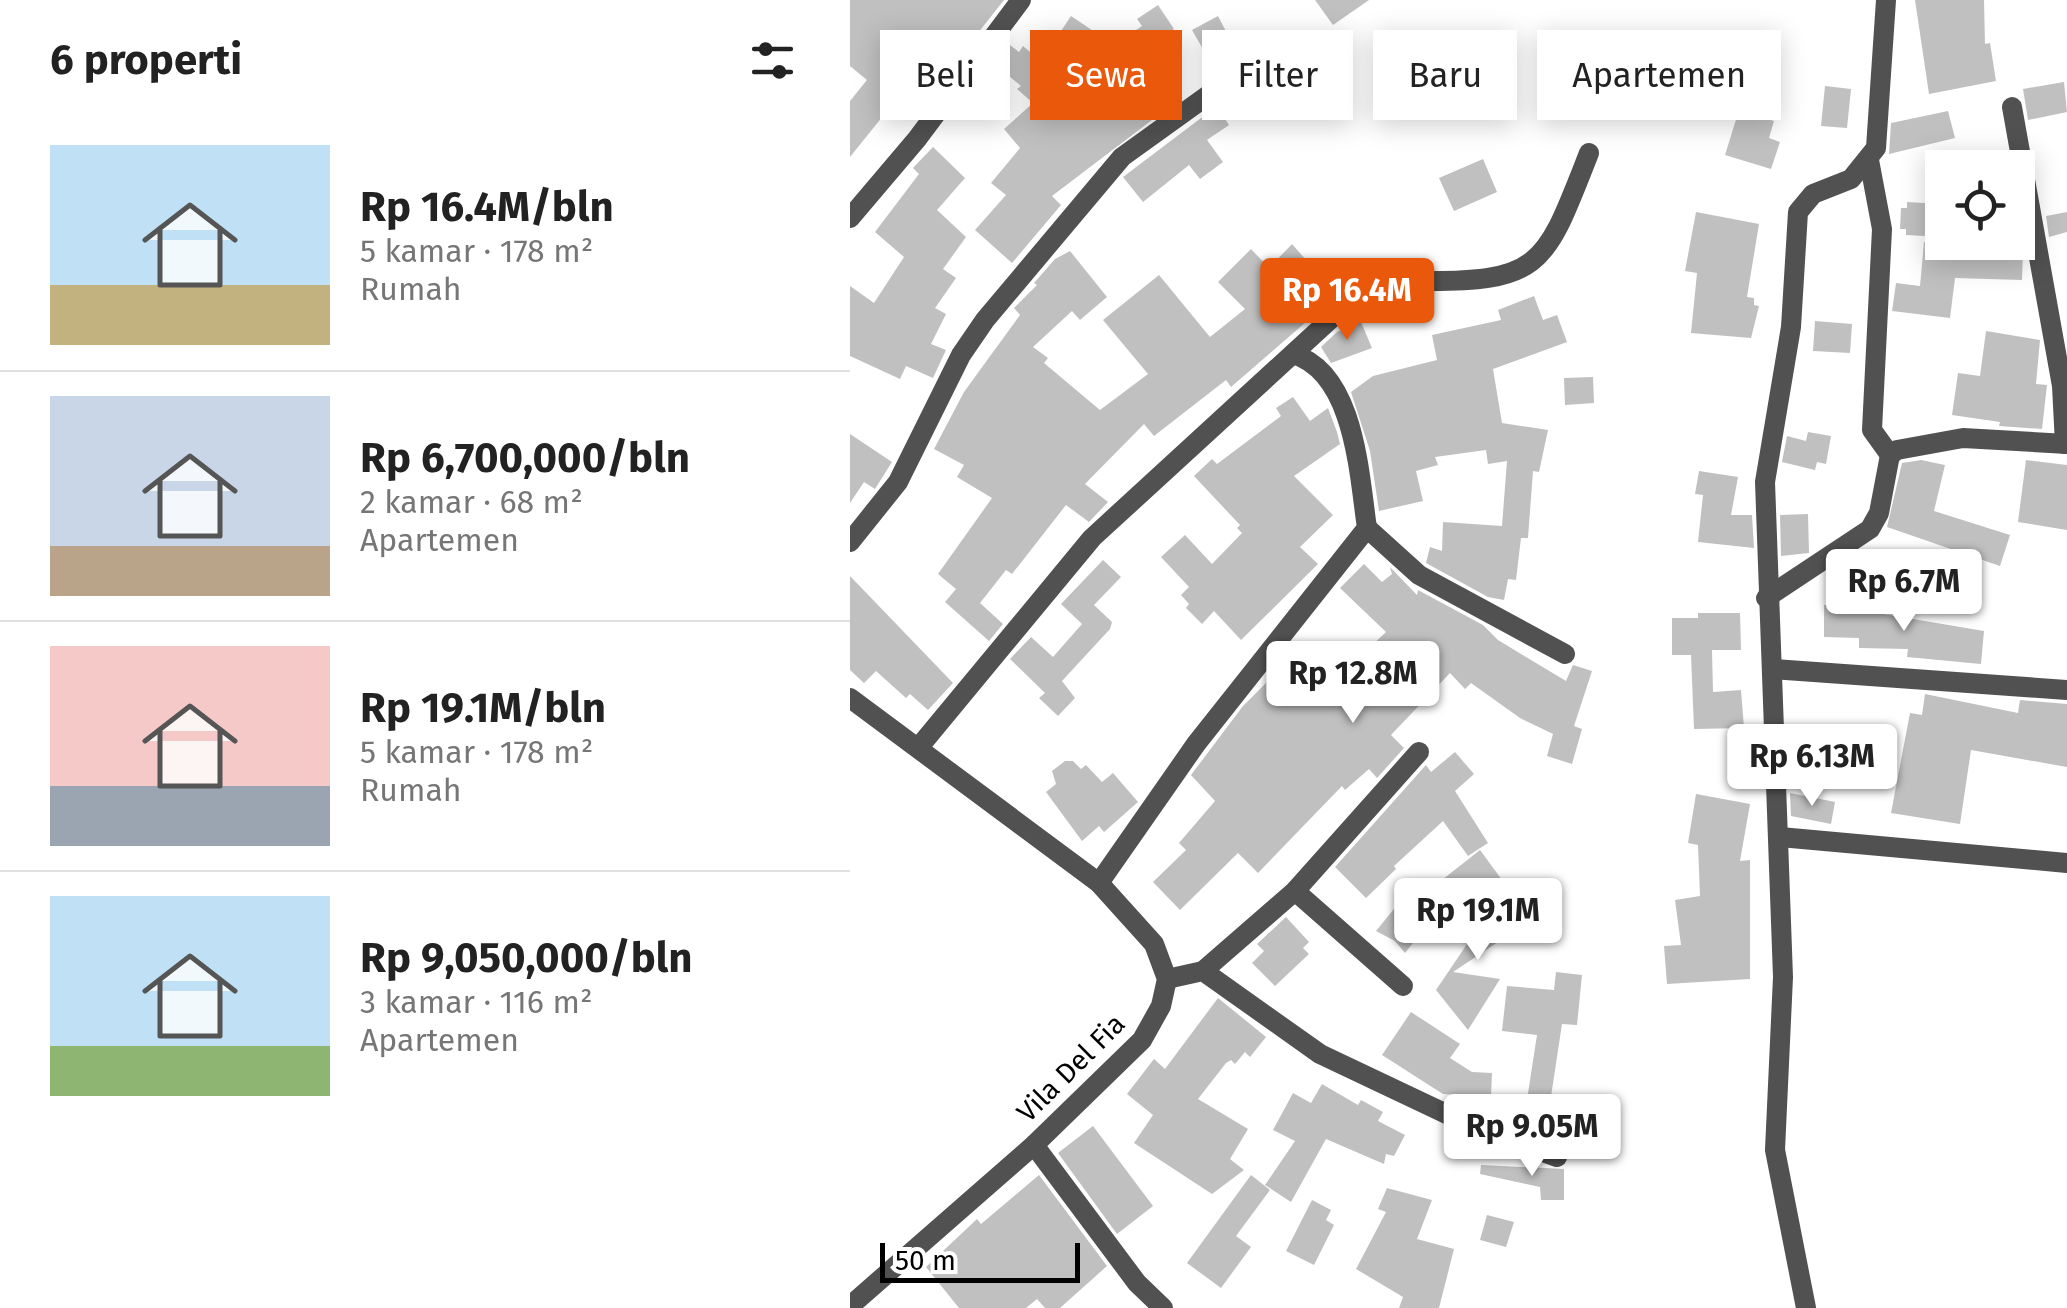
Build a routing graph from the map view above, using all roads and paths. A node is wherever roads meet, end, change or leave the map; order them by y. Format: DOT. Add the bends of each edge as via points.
graph roads {
  1 [pos="1021,0"];
  2 [pos="1886,0"];
  3 [pos="1202,99"];
  4 [pos="2012,107"];
  5 [pos="1588,153"];
  6 [pos="1869,160"];
  7 [pos="850,218"];
  8 [pos="1292,354"];
  9 [pos="2066,444"];
  10 [pos="1890,456"];
  11 [pos="1367,528"];
  12 [pos="850,542"];
  13 [pos="1766,598"];
  14 [pos="1565,654"];
  15 [pos="1773,669"];
  16 [pos="2067,690"];
  17 [pos="850,698"];
  18 [pos="918,747"];
  19 [pos="1418,752"];
  20 [pos="1780,837"];
  21 [pos="2067,863"];
  22 [pos="1099,883"];
  23 [pos="1294,892"];
  24 [pos="1203,971"];
  25 [pos="1167,979"];
  26 [pos="1403,986"];
  27 [pos="1034,1145"];
  28 [pos="1557,1157"];
  29 [pos="850,1306"];
  30 [pos="1163,1308"];
  31 [pos="1806,1308"];
  1 -- 7 [label="street"];
  2 -- 6 [label="street" via="1879,132"];
  3 -- 12 [label="street" via="1122,157 985,320 898,482"];
  4 -- 9 [label="street" via="2052,324"];
  5 -- 8 [label="street" via="1557,234 1534,264 1486,280 1376,282"];
  6 -- 10 [label="street" via="1882,229 1872,430"];
  6 -- 13 [label="street" via="1851,179 1805,199 1798,212 1791,328 1764,482"];
  8 -- 11 [label="street" via="1309,359 1336,394 1358,462"];
  8 -- 18 [label="street" via="1092,538"];
  9 -- 10 [label="street" via="1963,438"];
  10 -- 13 [label="street" via="1870,529"];
  11 -- 14 [label="street" via="1419,575"];
  11 -- 22 [label="street" via="1196,744"];
  13 -- 15 [label="street"];
  15 -- 16 [label="street"];
  15 -- 20 [label="street"];
  17 -- 18 [label="street"];
  18 -- 22 [label="street"];
  19 -- 23 [label="street"];
  20 -- 21 [label="street"];
  20 -- 31 [label="street" via="1783,977 1774,1150"];
  22 -- 25 [label="street" via="1154,944"];
  23 -- 24 [label="street"];
  23 -- 26 [label="street"];
  24 -- 25 [label="street"];
  24 -- 28 [label="street" via="1320,1054 1474,1127"];
  25 -- 27 [label="street, Vila Del Fia" via="1142,1040"];
  27 -- 29 [label="street, Vila Del Fia"];
  27 -- 30 [label="street"];
}
